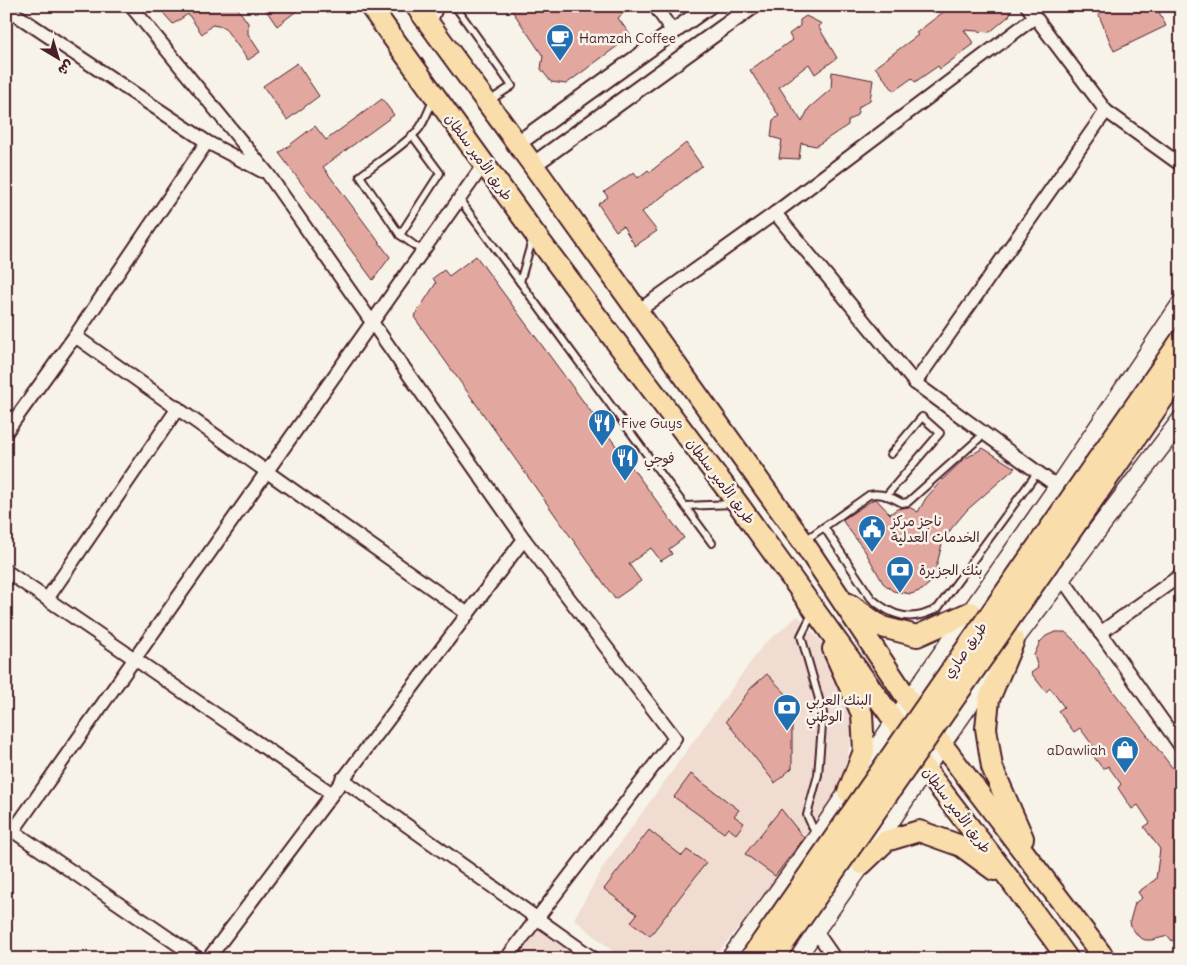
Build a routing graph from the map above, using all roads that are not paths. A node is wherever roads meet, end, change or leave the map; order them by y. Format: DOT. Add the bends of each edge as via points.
graph roads {
  1 [pos="131,6"];
  2 [pos="370,6"];
  3 [pos="455,6"];
  4 [pos="655,6"];
  5 [pos="752,6"];
  6 [pos="707,8"];
  7 [pos="9,10"];
  8 [pos="1031,11"];
  9 [pos="427,12"];
  10 [pos="720,30"];
  11 [pos="674,32"];
  12 [pos="435,96"];
  13 [pos="486,103"];
  14 [pos="1106,112"];
  15 [pos="412,135"];
  16 [pos="207,142"];
  17 [pos="518,144"];
  18 [pos="484,164"];
  19 [pos="533,164"];
  20 [pos="1181,165"];
  21 [pos="268,174"];
  22 [pos="459,199"];
  23 [pos="775,213"];
  24 [pos="400,234"];
  25 [pos="534,234"];
  26 [pos="422,251"];
  27 [pos="520,282"];
  28 [pos="1181,304"];
  29 [pos="638,311"];
  30 [pos="372,322"];
  31 [pos="75,336"];
  32 [pos="1181,340"];
  33 [pos="1181,373"];
  34 [pos="915,383"];
  35 [pos="178,408"];
  36 [pos="1181,420"];
  37 [pos="6,432"];
  38 [pos="984,434"];
  39 [pos="891,454"];
  40 [pos="267,471"];
  41 [pos="1037,473"];
  42 [pos="1058,487"];
  43 [pos="886,496"];
  44 [pos="738,504"];
  45 [pos="684,506"];
  46 [pos="824,527"];
  47 [pos="524,539"];
  48 [pos="712,542"];
  49 [pos="803,542"];
  50 [pos="6,572"];
  51 [pos="1181,575"];
  52 [pos="1061,577"];
  53 [pos="46,599"];
  54 [pos="841,599"];
  55 [pos="815,608"];
  56 [pos="971,612"];
  57 [pos="468,614"];
  58 [pos="1100,633"];
  59 [pos="1014,640"];
  60 [pos="134,659"];
  61 [pos="909,701"];
  62 [pos="896,723"];
  63 [pos="942,743"];
  64 [pos="1181,747"];
  65 [pos="925,769"];
  66 [pos="342,779"];
  67 [pos="848,792"];
  68 [pos="331,793"];
  69 [pos="817,838"];
  70 [pos="862,864"];
  71 [pos="1037,869"];
  72 [pos="1014,885"];
  73 [pos="537,918"];
  74 [pos="814,930"];
  75 [pos="199,959"];
  76 [pos="208,959"];
  77 [pos="506,959"];
  78 [pos="594,959"];
  79 [pos="730,959"];
  80 [pos="750,959"];
  81 [pos="773,959"];
  82 [pos="795,959"];
  83 [pos="835,959"];
  84 [pos="1068,959"];
  85 [pos="1105,959"];
  1 -- 21 [label="street"];
  2 -- 12 [label="main road, طريق الأمير سلطان"];
  3 -- 13 [label="lane" via="512,86"];
  4 -- 11 [label="street"];
  5 -- 10 [label="street"];
  6 -- 10 [label="street"];
  6 -- 11 [label="street"];
  7 -- 16 [label="street"];
  8 -- 14 [label="street"];
  8 -- 23 [label="street"];
  9 -- 13 [label="main road, طريق الأمير سلطان"];
  10 -- 19 [label="street"];
  11 -- 17 [label="street"];
  12 -- 15 [label="lane" via="419,129"];
  12 -- 18 [label="main road, طريق الأمير سلطان"];
  13 -- 17 [label="main road, طريق الأمير سلطان"];
  14 -- 20 [label="street"];
  14 -- 34 [label="street"];
  15 -- 24 [label="lane" via="440,173"];
  15 -- 24 [label="lane" via="360,176"];
  16 -- 21 [label="street"];
  16 -- 31 [label="street"];
  17 -- 19 [label="main road, طريق الأمير سلطان"];
  18 -- 22 [label="street"];
  18 -- 25 [label="main road, طريق الأمير سلطان"];
  19 -- 29 [label="main road, طريق الأمير سلطان"];
  21 -- 30 [label="street"];
  22 -- 26 [label="street"];
  22 -- 27 [label="lane"];
  23 -- 29 [label="street"];
  23 -- 34 [label="street"];
  24 -- 26 [label="lane"];
  25 -- 27 [label="lane"];
  25 -- 44 [label="main road, طريق الأمير سلطان"];
  26 -- 30 [label="street"];
  27 -- 45 [label="lane"];
  28 -- 42 [label="main road"];
  29 -- 49 [label="main road, طريق الأمير سلطان"];
  30 -- 40 [label="street"];
  30 -- 47 [label="street"];
  31 -- 35 [label="street"];
  31 -- 37 [label="street"];
  32 -- 80 [label="main road, طريق صاري, bridge"];
  33 -- 81 [label="main road, طريق صاري, bridge"];
  34 -- 38 [label="street"];
  35 -- 40 [label="street"];
  35 -- 53 [label="street"];
  36 -- 52 [label="main road"];
  38 -- 41 [label="street"];
  38 -- 43 [label="lane" via="908,502 902,503"];
  39 -- 43 [label="lane" via="922,417 940,433"];
  40 -- 57 [label="street"];
  40 -- 60 [label="street"];
  41 -- 42 [label="street"];
  41 -- 46 [label="lane" via="938,608 926,615 903,616 880,607"];
  42 -- 56 [label="main road"];
  43 -- 46 [label="lane" via="869,495"];
  44 -- 45 [label="lane"];
  44 -- 55 [label="main road, طريق الأمير سلطان"];
  45 -- 48 [label="lane"];
  46 -- 49 [label="lane"];
  47 -- 57 [label="street"];
  47 -- 73 [label="street" via="675,738"];
  49 -- 54 [label="main road, طريق الأمير سلطان"];
  50 -- 53 [label="street"];
  51 -- 58 [label="street"];
  52 -- 58 [label="street"];
  52 -- 59 [label="main road"];
  53 -- 60 [label="street"];
  54 -- 56 [label="main road" via="882,626 917,636"];
  54 -- 61 [label="main road, طريق الأمير سلطان"];
  55 -- 62 [label="main road, طريق الأمير سلطان"];
  55 -- 67 [label="main road" via="862,714 864,751"];
  55 -- 69 [label="lane" via="801,636 823,713 818,775 807,815"];
  56 -- 59 [label="main road" via="940,677 939,685 946,694 955,697 963,692"];
  56 -- 61 [label="main road"];
  57 -- 66 [label="street"];
  58 -- 64 [label="street"];
  59 -- 63 [label="main road"];
  59 -- 71 [label="main road" via="989,699 986,728 992,767"];
  60 -- 68 [label="street"];
  60 -- 75 [label="street" via="13,831"];
  61 -- 62 [label="main road"];
  61 -- 63 [label="main road, طريق الأمير سلطان"];
  62 -- 65 [label="main road, طريق الأمير سلطان"];
  62 -- 67 [label="main road"];
  63 -- 65 [label="main road"];
  63 -- 71 [label="main road, طريق الأمير سلطان"];
  65 -- 70 [label="main road"];
  65 -- 72 [label="main road, طريق الأمير سلطان"];
  66 -- 68 [label="street"];
  66 -- 73 [label="street"];
  67 -- 69 [label="main road"];
  68 -- 76 [label="street"];
  69 -- 70 [label="main road" via="862,790 881,788 888,804"];
  69 -- 79 [label="main road"];
  70 -- 72 [label="main road" via="886,842 919,831 961,846"];
  70 -- 74 [label="main road"];
  71 -- 85 [label="main road, طريق الأمير سلطان"];
  72 -- 84 [label="main road, طريق الأمير سلطان"];
  73 -- 77 [label="street"];
  73 -- 78 [label="street"];
  74 -- 82 [label="main road"];
  74 -- 83 [label="street"];
}
